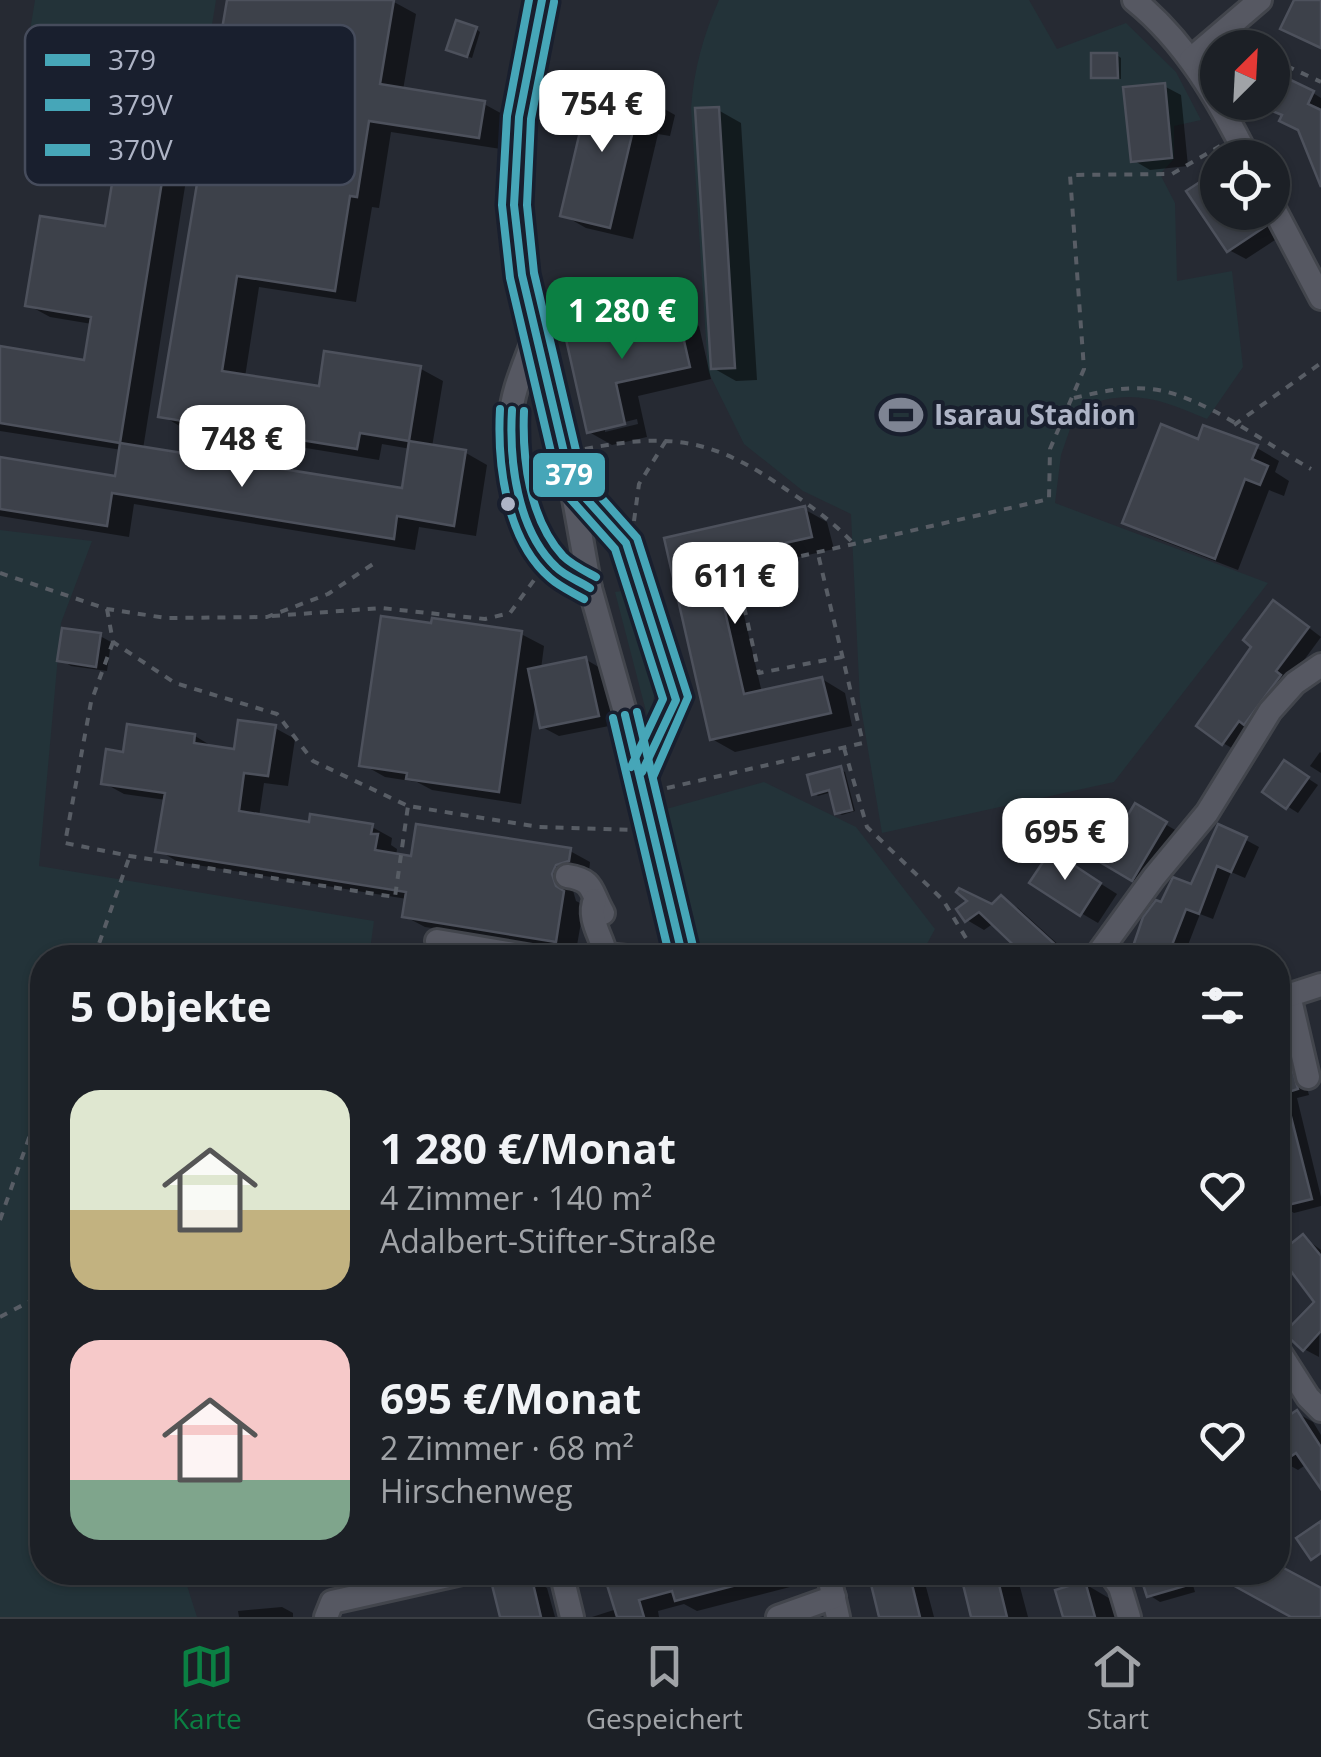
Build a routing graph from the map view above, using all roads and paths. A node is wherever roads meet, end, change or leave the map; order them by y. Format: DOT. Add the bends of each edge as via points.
graph roads {
  1 [pos="542,0"];
  2 [pos="1134,0"];
  3 [pos="1260,0"];
  4 [pos="1191,59"];
  5 [pos="1290,67"];
  6 [pos="1321,82"];
  7 [pos="1237,136"];
  8 [pos="1239,140"];
  9 [pos="1286,230"];
  10 [pos="1321,298"];
  11 [pos="536,331"];
  12 [pos="1321,363"];
  13 [pos="1074,398"];
  14 [pos="1234,425"];
  15 [pos="667,439"];
  16 [pos="585,450"];
  17 [pos="540,458"];
  18 [pos="1310,469"];
  19 [pos="572,482"];
  20 [pos="547,486"];
  21 [pos="634,525"];
  22 [pos="853,543"];
  23 [pos="818,554"];
  24 [pos="376,562"];
  25 [pos="540,572"];
  26 [pos="0,573"];
  27 [pos="590,588"];
  28 [pos="106,610"];
  29 [pos="267,616"];
  30 [pos="113,642"];
  31 [pos="842,657"];
  32 [pos="1321,665"];
  33 [pos="844,747"];
  34 [pos="642,772"];
  35 [pos="408,806"];
  36 [pos="650,811"];
  37 [pos="130,856"];
  38 [pos="566,876"];
  39 [pos="437,941"];
  40 [pos="99,945"];
  41 [pos="461,945"];
  42 [pos="600,945"];
  43 [pos="677,945"];
  44 [pos="970,945"];
  45 [pos="1105,945"];
  46 [pos="1321,986"];
  47 [pos="1290,995"];
  48 [pos="1290,1019"];
  49 [pos="1308,1077"];
  50 [pos="30,1134"];
  51 [pos="0,1220"];
  52 [pos="30,1301"];
  53 [pos="0,1317"];
  54 [pos="1290,1367"];
  55 [pos="1321,1410"];
  56 [pos="408,1585"];
  57 [pos="565,1585"];
  58 [pos="1119,1585"];
  59 [pos="836,1607"];
  60 [pos="326,1617"];
  61 [pos="572,1617"];
  62 [pos="778,1617"];
  63 [pos="1129,1617"];
  1 -- 11 [label="street" via="518,118 514,205"];
  2 -- 4 [label="street"];
  3 -- 4 [label="street"];
  4 -- 7 [label="street"];
  5 -- 6 [label="path"];
  7 -- 8 [label="street"];
  7 -- 13 [label="path" via="1172,174 1070,174 1084,369"];
  9 -- 10 [label="street"];
  11 -- 19 [label="street"];
  11 -- 27 [label="street" via="511,413 522,504 532,534 557,568"];
  12 -- 14 [label="path"];
  13 -- 14 [label="path" via="1148,388 1175,393"];
  13 -- 22 [label="path" via="1050,448 1049,499"];
  14 -- 18 [label="path"];
  15 -- 16 [label="path"];
  15 -- 21 [label="path" via="639,484"];
  15 -- 22 [label="path" via="718,448 760,470"];
  17 -- 20 [label="path"];
  19 -- 27 [label="street"];
  19 -- 34 [label="street" via="626,544 676,700"];
  22 -- 23 [label="path"];
  23 -- 31 [label="path"];
  23 -- 31 [label="path" via="736,570 758,673"];
  24 -- 29 [label="path" via="328,594"];
  25 -- 29 [label="path" via="510,613 485,620 381,608"];
  26 -- 28 [label="path"];
  27 -- 34 [label="street"];
  28 -- 29 [label="path" via="166,618"];
  28 -- 30 [label="path"];
  30 -- 35 [label="path" via="175,684 277,714 313,761"];
  30 -- 37 [label="path" via="90,702 65,843"];
  31 -- 33 [label="path" via="863,743"];
  32 -- 45 [label="street" via="1270,711 1207,813"];
  33 -- 36 [label="path" via="664,789"];
  33 -- 44 [label="path" via="867,827 943,900"];
  34 -- 36 [label="street"];
  35 -- 36 [label="path" via="539,827 638,830"];
  35 -- 37 [label="path" via="395,897"];
  36 -- 43 [label="street"];
  37 -- 40 [label="path"];
  38 -- 42 [label="street" via="590,884"];
  39 -- 41 [label="street"];
  46 -- 47 [label="street"];
  48 -- 49 [label="street"];
  50 -- 51 [label="path"];
  52 -- 53 [label="path"];
  54 -- 55 [label="street"];
  56 -- 60 [label="street" via="332,1602"];
  57 -- 61 [label="street"];
  58 -- 63 [label="street"];
  59 -- 62 [label="street"];
}
